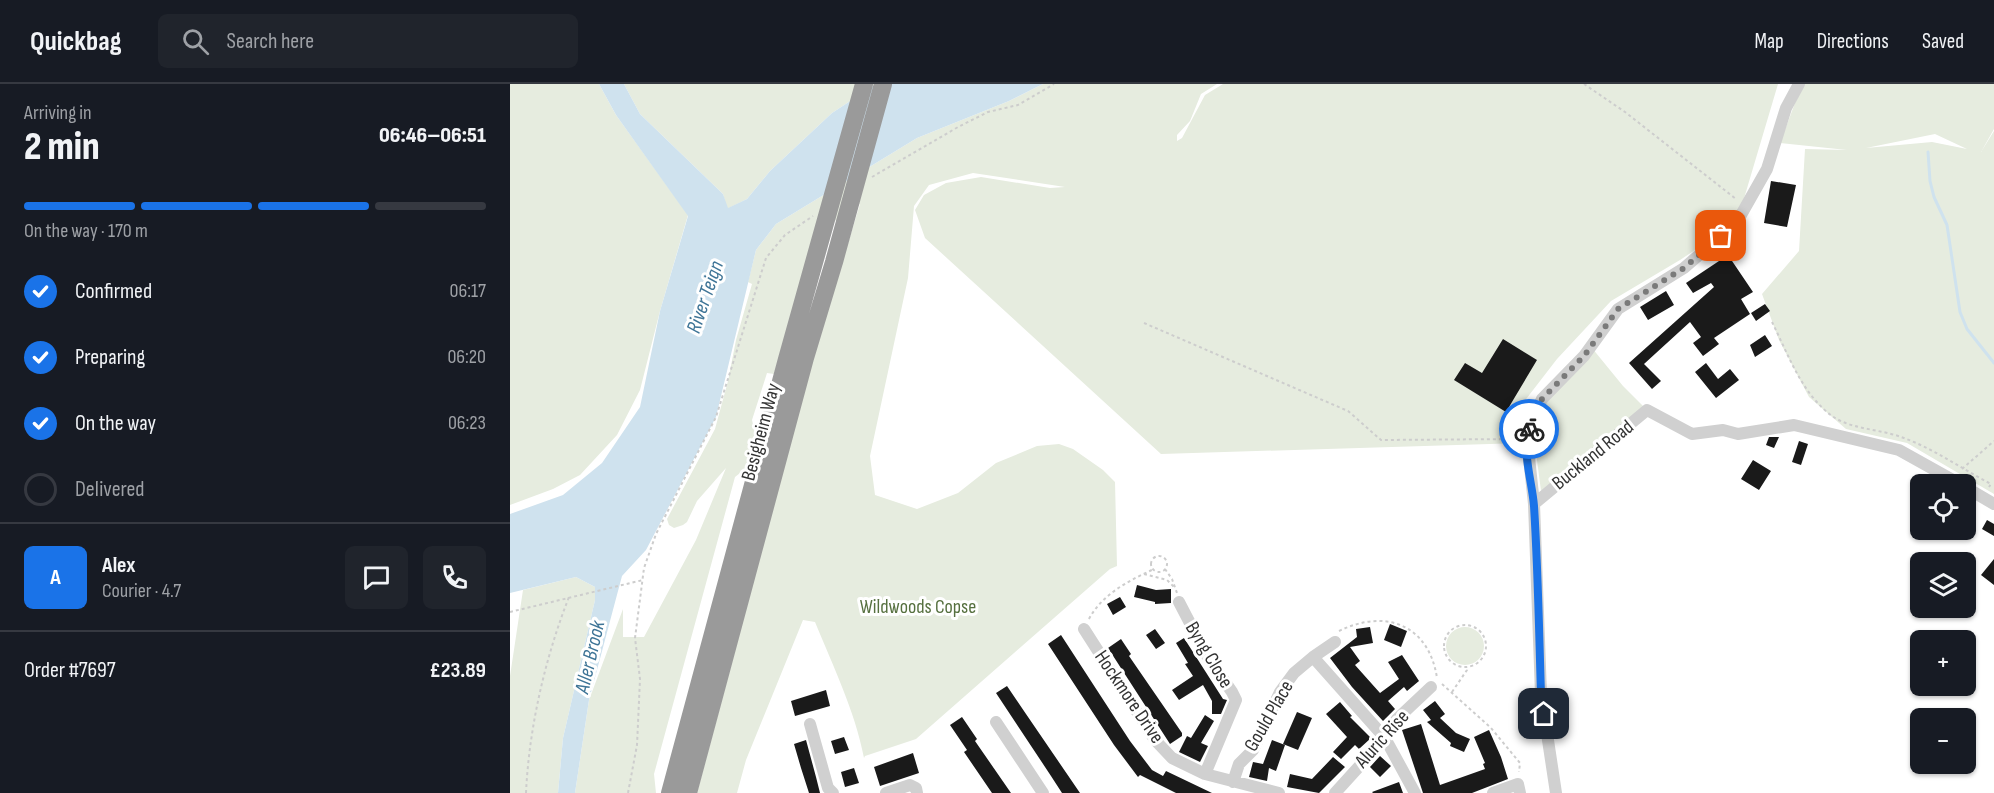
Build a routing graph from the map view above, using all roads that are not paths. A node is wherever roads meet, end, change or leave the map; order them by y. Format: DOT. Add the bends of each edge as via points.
graph roads {
  1 [pos="864,84"];
  2 [pos="883,84"];
  3 [pos="1799,84"];
  4 [pos="825,261"];
  5 [pos="1942,474"];
  6 [pos="1976,493"];
  7 [pos="1989,501"];
  8 [pos="1534,504"];
  9 [pos="1179,602"];
  10 [pos="1084,629"];
  11 [pos="1335,642"];
  12 [pos="1313,657"];
  13 [pos="1431,687"];
  14 [pos="996,722"];
  15 [pos="810,724"];
  16 [pos="1385,738"];
  17 [pos="1205,774"];
  18 [pos="1233,782"];
  19 [pos="1519,788"];
  20 [pos="670,793"];
  21 [pos="688,793"];
  22 [pos="833,793"];
  23 [pos="886,793"];
  24 [pos="917,793"];
  25 [pos="1043,793"];
  26 [pos="1279,793"];
  27 [pos="1335,793"];
  28 [pos="1415,793"];
  29 [pos="1494,793"];
  30 [pos="1556,793"];
  1 -- 4 [label="highway, Besigheim Way"];
  2 -- 4 [label="highway, Besigheim Way"];
  3 -- 8 [label="street" via="1786,108 1767,169 1737,222 1684,268 1618,309 1584,356 1542,399 1527,439"];
  4 -- 20 [label="highway, Besigheim Way" via="787,359"];
  4 -- 21 [label="highway, Besigheim Way" via="805,358"];
  5 -- 8 [label="street, Buckland Road" via="1899,450 1794,424 1738,434 1723,430 1692,434 1647,410"];
  6 -- 7 [label="street"];
  8 -- 30 [label="street, Buckland Road" via="1541,694"];
  9 -- 17 [label="street, Byng Close" via="1236,700"];
  10 -- 17 [label="street, Hockmore Drive" via="1155,740 1172,758"];
  11 -- 12 [label="street, Gould Place"];
  12 -- 16 [label="street"];
  12 -- 18 [label="street, Gould Place" via="1280,692 1253,750 1239,764"];
  13 -- 16 [label="street, Aluric Rise" via="1397,719"];
  14 -- 25 [label="street"];
  15 -- 22 [label="street" via="828,788"];
  16 -- 27 [label="street, Aluric Rise"];
  16 -- 28 [label="street"];
  17 -- 18 [label="street, Hockmore Drive"];
  18 -- 26 [label="street, Hockmore Drive"];
  19 -- 29 [label="street"];
  23 -- 24 [label="street" via="910,785"];
}
